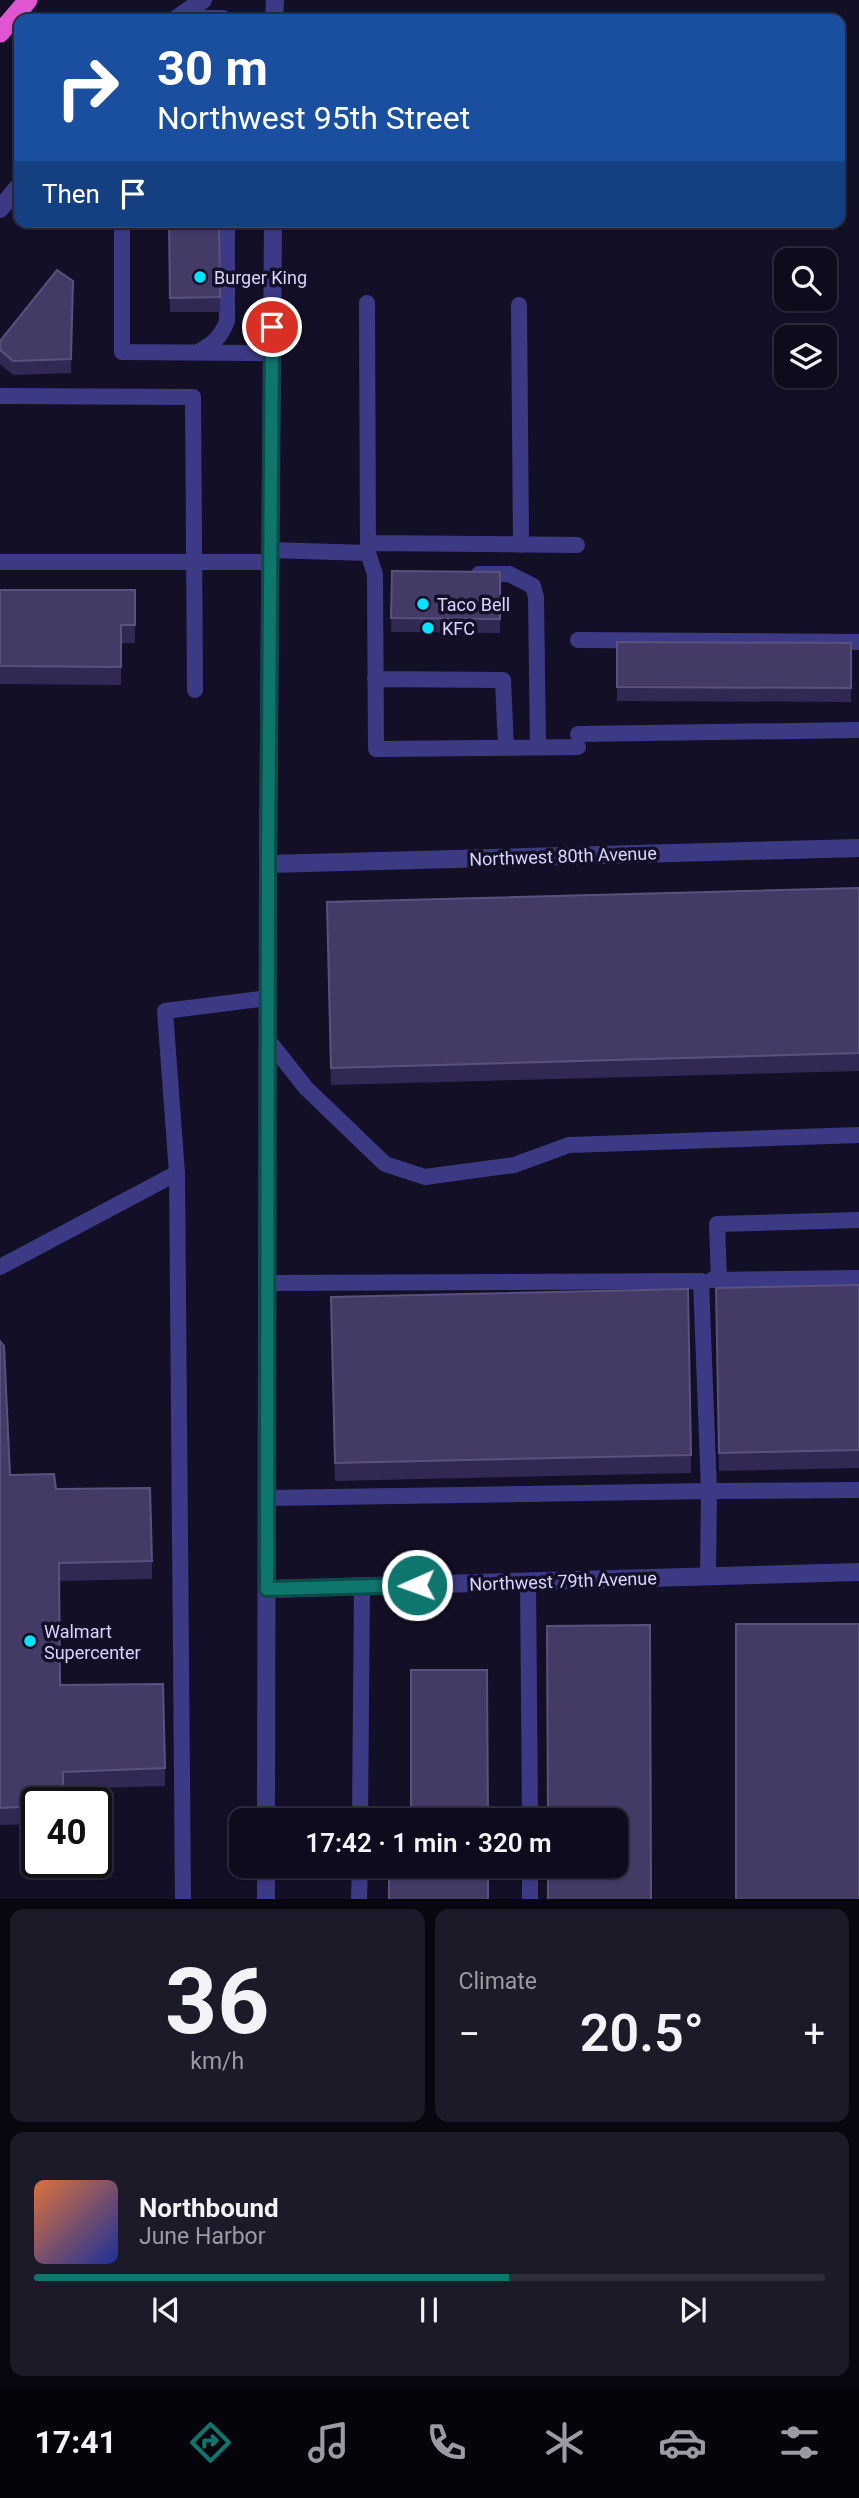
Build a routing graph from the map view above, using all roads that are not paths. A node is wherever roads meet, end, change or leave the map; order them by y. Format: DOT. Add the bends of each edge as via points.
graph roads {
  1 [pos="27,0"];
  2 [pos="203,0"];
  3 [pos="16,14"];
  4 [pos="183,14"];
  5 [pos="14,16"];
  6 [pos="0,33"];
  7 [pos="14,192"];
  8 [pos="0,209"];
  9 [pos="121,228"];
  10 [pos="228,228"];
  11 [pos="272,228"];
  12 [pos="367,303"];
  13 [pos="519,306"];
  14 [pos="198,352"];
  15 [pos="272,353"];
  16 [pos="0,396"];
  17 [pos="521,545"];
  18 [pos="577,545"];
  19 [pos="368,548"];
  20 [pos="270,556"];
  21 [pos="0,562"];
  22 [pos="194,562"];
  23 [pos="469,575"];
  24 [pos="578,640"];
  25 [pos="859,642"];
  26 [pos="375,679"];
  27 [pos="195,690"];
  28 [pos="859,730"];
  29 [pos="538,747"];
  30 [pos="506,748"];
  31 [pos="859,848"];
  32 [pos="268,864"];
  33 [pos="268,998"];
  34 [pos="268,1040"];
  35 [pos="859,1135"];
  36 [pos="177,1173"];
  37 [pos="859,1220"];
  38 [pos="0,1267"];
  39 [pos="859,1278"];
  40 [pos="719,1280"];
  41 [pos="701,1281"];
  42 [pos="267,1283"];
  43 [pos="859,1490"];
  44 [pos="709,1491"];
  45 [pos="267,1498"];
  46 [pos="859,1572"];
  47 [pos="708,1576"];
  48 [pos="528,1582"];
  49 [pos="362,1587"];
  50 [pos="267,1589"];
  51 [pos="266,1808"];
  52 [pos="360,1808"];
  53 [pos="530,1808"];
  54 [pos="266,1878"];
  55 [pos="360,1878"];
  56 [pos="530,1878"];
  57 [pos="183,1899"];
  58 [pos="266,1899"];
  59 [pos="359,1899"];
  60 [pos="530,1899"];
  1 -- 3 [label="highway"];
  2 -- 4 [label="street"];
  5 -- 6 [label="highway"];
  7 -- 8 [label="street"];
  9 -- 14 [label="lane" via="122,352"];
  10 -- 14 [label="lane" via="227,321 222,334"];
  11 -- 15 [label="street"];
  12 -- 19 [label="lane"];
  13 -- 17 [label="lane"];
  14 -- 15 [label="lane"];
  15 -- 20 [label="street"];
  16 -- 22 [label="lane" via="193,397"];
  17 -- 18 [label="lane"];
  17 -- 19 [label="lane"];
  19 -- 20 [label="lane"];
  19 -- 26 [label="lane" via="382,575"];
  20 -- 22 [label="lane"];
  20 -- 32 [label="street"];
  21 -- 22 [label="lane"];
  22 -- 27 [label="lane"];
  23 -- 29 [label="lane" via="509,575 533,586"];
  24 -- 25 [label="lane"];
  26 -- 30 [label="lane" via="503,680"];
  26 -- 30 [label="lane" via="376,749"];
  28 -- 29 [label="lane" via="578,741"];
  29 -- 30 [label="lane"];
  31 -- 32 [label="street, Northwest 80th Avenue"];
  32 -- 33 [label="street"];
  33 -- 34 [label="street"];
  33 -- 36 [label="lane" via="165,1011"];
  34 -- 35 [label="lane" via="306,1088 384,1164 425,1177 514,1165 569,1145"];
  34 -- 42 [label="street"];
  36 -- 38 [label="lane"];
  36 -- 57 [label="lane"];
  37 -- 40 [label="lane" via="717,1224"];
  39 -- 40 [label="lane"];
  40 -- 41 [label="lane"];
  41 -- 42 [label="lane"];
  41 -- 44 [label="lane"];
  42 -- 45 [label="street"];
  43 -- 44 [label="lane"];
  44 -- 45 [label="lane"];
  44 -- 47 [label="lane"];
  45 -- 50 [label="street"];
  46 -- 47 [label="street, Northwest 79th Avenue"];
  47 -- 48 [label="street, Northwest 79th Avenue"];
  48 -- 49 [label="street, Northwest 79th Avenue"];
  48 -- 53 [label="lane"];
  49 -- 50 [label="street, Northwest 79th Avenue"];
  49 -- 52 [label="lane"];
  50 -- 51 [label="street"];
  54 -- 58 [label="street"];
  55 -- 59 [label="lane"];
  56 -- 60 [label="lane"];
}
